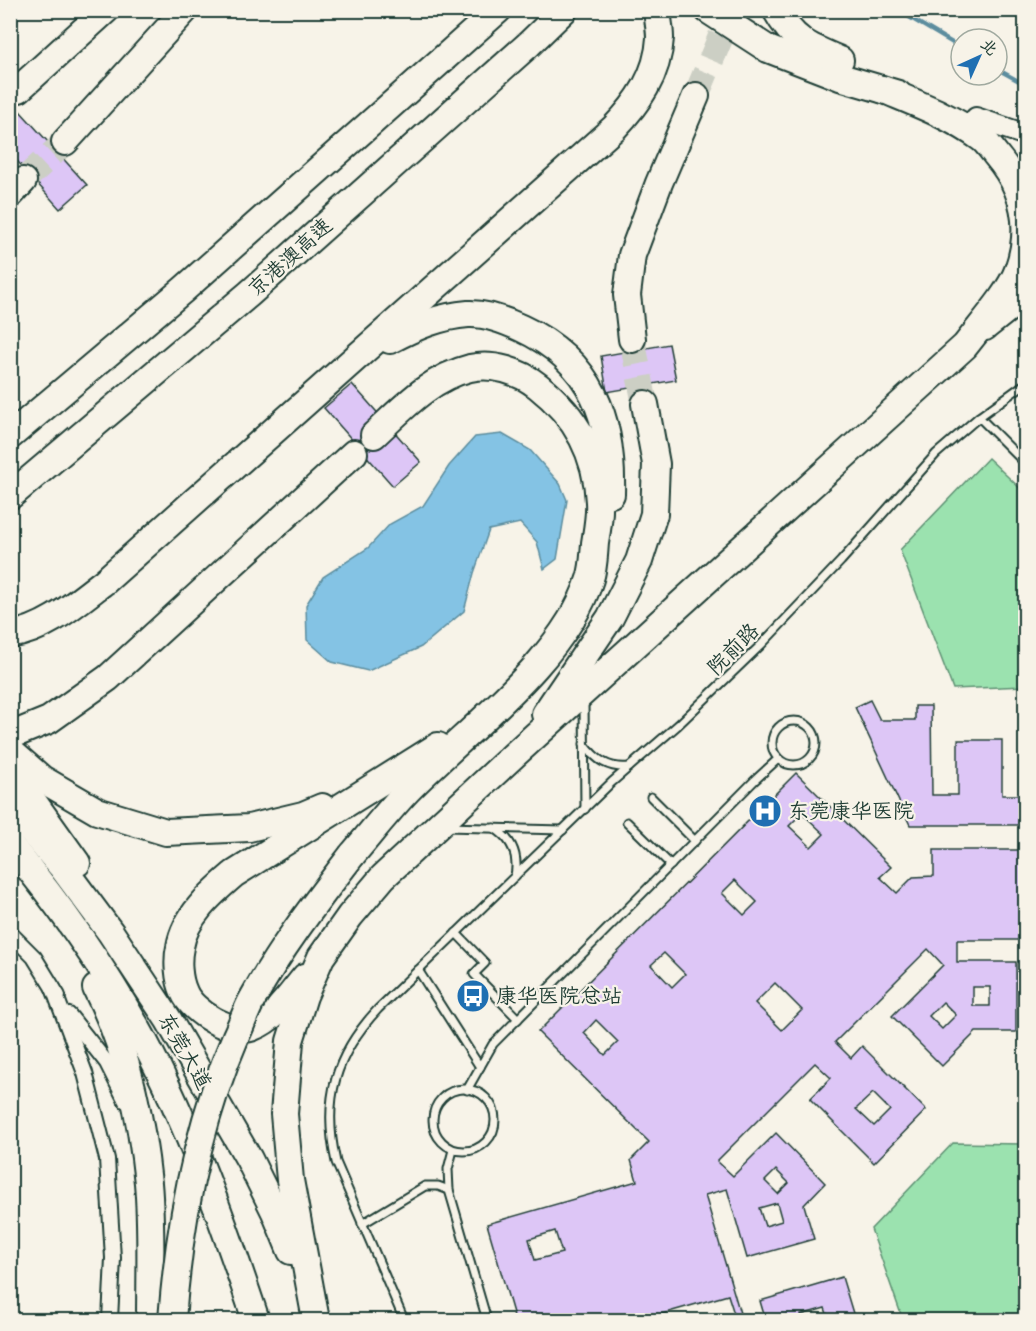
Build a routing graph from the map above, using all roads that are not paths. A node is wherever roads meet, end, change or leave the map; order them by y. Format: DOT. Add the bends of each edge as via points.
graph roads {
  1 [pos="106,10"];
  2 [pos="185,10"];
  3 [pos="498,10"];
  4 [pos="564,10"];
  5 [pos="657,10"];
  6 [pos="708,10"];
  7 [pos="776,10"];
  8 [pos="19,89"];
  9 [pos="882,89"];
  10 [pos="696,96"];
  11 [pos="976,118"];
  12 [pos="1026,135"];
  13 [pos="65,142"];
  14 [pos="1026,298"];
  15 [pos="632,339"];
  16 [pos="965,346"];
  17 [pos="330,380"];
  18 [pos="1026,383"];
  19 [pos="645,404"];
  20 [pos="979,417"];
  21 [pos="374,435"];
  22 [pos="10,436"];
  23 [pos="354,453"];
  24 [pos="1026,464"];
  25 [pos="10,496"];
  26 [pos="590,578"];
  27 [pos="10,635"];
  28 [pos="584,693"];
  29 [pos="497,704"];
  30 [pos="10,736"];
  31 [pos="584,744"];
  32 [pos="10,751"];
  33 [pos="514,755"];
  34 [pos="778,759"];
  35 [pos="629,767"];
  36 [pos="10,769"];
  37 [pos="375,786"];
  38 [pos="651,797"];
  39 [pos="10,806"];
  40 [pos="585,809"];
  41 [pos="627,822"];
  42 [pos="437,827"];
  43 [pos="494,828"];
  44 [pos="563,830"];
  45 [pos="695,841"];
  46 [pos="10,844"];
  47 [pos="671,865"];
  48 [pos="515,876"];
  49 [pos="42,884"];
  50 [pos="10,933"];
  51 [pos="456,933"];
  52 [pos="321,957"];
  53 [pos="418,970"];
  54 [pos="53,988"];
  55 [pos="168,1019"];
  56 [pos="518,1019"];
  57 [pos="480,1067"];
  58 [pos="467,1090"];
  59 [pos="141,1132"];
  60 [pos="453,1150"];
  61 [pos="449,1190"];
  62 [pos="362,1224"];
  63 [pos="111,1320"];
  64 [pos="150,1320"];
  65 [pos="172,1320"];
  66 [pos="256,1320"];
  67 [pos="317,1320"];
  68 [pos="404,1320"];
  69 [pos="487,1320"];
  1 -- 8 [label="highway"];
  2 -- 13 [label="highway"];
  3 -- 22 [label="highway" via="183,290"];
  4 -- 25 [label="highway, 京港澳高速" via="249,294"];
  5 -- 17 [label="highway" via="660,39 655,63 647,86 633,107"];
  6 -- 9 [label="highway" via="768,49"];
  7 -- 11 [label="highway" via="787,30 813,49"];
  9 -- 11 [label="highway"];
  9 -- 16 [label="highway" via="944,115 982,138 1010,171 1024,204 1024,240 1017,272"];
  10 -- 15 [label="highway" via="632,255 627,295"];
  11 -- 12 [label="main road"];
  14 -- 16 [label="main road"];
  16 -- 28 [label="highway"];
  17 -- 26 [label="highway" via="387,341 426,322 470,314 505,321 566,356 590,385 606,427 612,471 611,517"];
  17 -- 27 [label="highway" via="105,581 40,626"];
  18 -- 20 [label="lane, 院前路"];
  19 -- 33 [label="highway" via="656,464 654,514 639,561 610,618 572,677"];
  20 -- 24 [label="lane"];
  20 -- 35 [label="lane, 院前路" via="916,475 761,645"];
  21 -- 26 [label="highway" via="427,387 446,376 488,366 510,370 531,380 569,414 586,444 593,467 600,503"];
  23 -- 30 [label="highway" via="108,678 49,720"];
  26 -- 29 [label="highway" via="562,633"];
  28 -- 31 [label="lane"];
  28 -- 33 [label="highway"];
  29 -- 37 [label="highway"];
  29 -- 65 [label="highway, bridge" via="408,791 352,855 290,935 252,1000 220,1073 189,1190 176,1262"];
  31 -- 35 [label="lane" via="606,765"];
  31 -- 40 [label="lane"];
  32 -- 37 [label="highway" via="42,779 97,811 166,832 249,828 303,815"];
  33 -- 42 [label="highway"];
  34 -- 34 [label="lane" via="796,766 812,757 816,745 810,728 792,721 776,730 772,742"];
  34 -- 45 [label="lane"];
  35 -- 40 [label="lane, 院前路"];
  36 -- 55 [label="highway" via="92,886 141,965"];
  37 -- 52 [label="highway" via="234,874 210,895 192,917 180,945 179,968 184,993 201,1012 228,1028 251,1029 272,1017"];
  38 -- 45 [label="lane"];
  39 -- 55 [label="highway, 东莞大道" via="97,914"];
  40 -- 44 [label="lane, 院前路"];
  41 -- 47 [label="lane"];
  42 -- 43 [label="lane"];
  42 -- 52 [label="highway" via="383,877"];
  43 -- 44 [label="lane"];
  43 -- 48 [label="lane" via="513,848"];
  44 -- 48 [label="lane, 院前路"];
  45 -- 47 [label="lane"];
  46 -- 49 [label="highway, 东莞大道"];
  47 -- 56 [label="lane"];
  48 -- 51 [label="lane, 院前路"];
  49 -- 59 [label="highway" via="108,1011 128,1071"];
  49 -- 66 [label="highway, 东莞大道" via="142,1036 210,1187"];
  50 -- 54 [label="street" via="34,957"];
  51 -- 53 [label="lane, 院前路"];
  51 -- 56 [label="lane" via="485,963 474,974"];
  52 -- 67 [label="highway" via="290,1041 284,1114 290,1180"];
  53 -- 57 [label="lane"];
  53 -- 62 [label="lane, 院前路" via="362,1026 338,1068 332,1091 331,1139 336,1162"];
  54 -- 59 [label="street" via="74,1023 108,1063"];
  54 -- 63 [label="street" via="85,1073 106,1159 113,1258"];
  55 -- 67 [label="highway, 东莞大道" via="255,1170"];
  56 -- 57 [label="lane" via="493,1044"];
  57 -- 58 [label="lane"];
  58 -- 60 [label="lane" via="446,1095 434,1113 437,1135"];
  58 -- 60 [label="lane" via="481,1095 491,1106 494,1128 482,1146 468,1151"];
  59 -- 64 [label="highway" via="148,1185"];
  60 -- 61 [label="lane" via="448,1169"];
  61 -- 62 [label="lane" via="425,1186"];
  61 -- 69 [label="lane"];
  62 -- 68 [label="lane, 院前路"];
}
